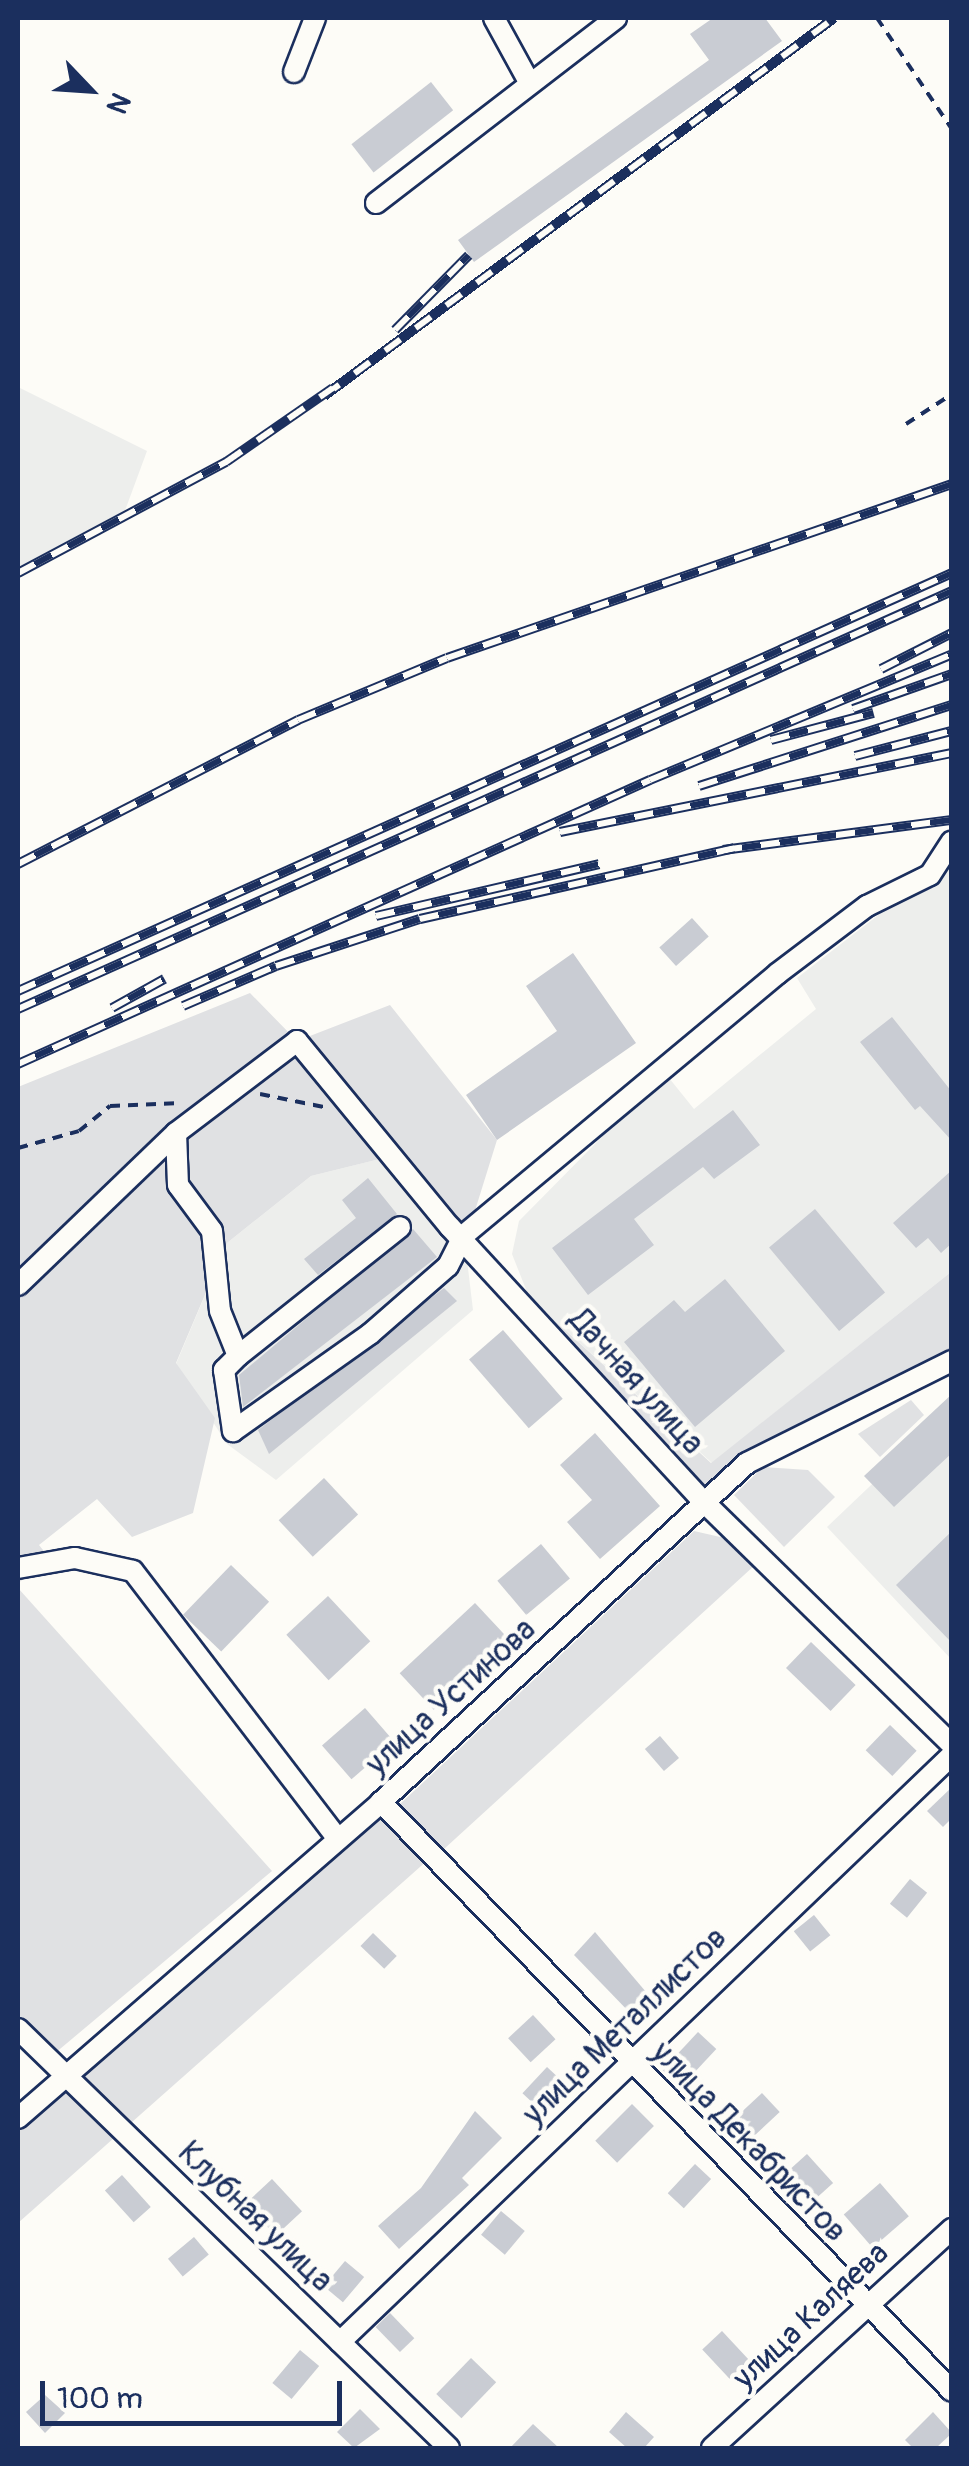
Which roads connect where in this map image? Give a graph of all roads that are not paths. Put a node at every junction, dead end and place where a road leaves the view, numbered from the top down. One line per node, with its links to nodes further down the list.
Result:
1 (314, 18): 4 (street)
2 (494, 18): 5 (street)
3 (616, 18): 5 (street)
4 (294, 72)
5 (530, 82): 6 (street)
6 (376, 203)
7 (952, 841): 10 (street)
8 (176, 1133): 10 (street, Дачная улица); 11 (street); 12 (street)
9 (400, 1228): 12 (street)
10 (464, 1235): 12 (street); 14 (street, Дачная улица)
11 (18, 1286)
12 (238, 1356)
13 (952, 1362): 14 (street, улица Устинова)
14 (706, 1504): 16 (street, Дачная улица); 18 (street, улица Устинова)
15 (18, 1568): 19 (street)
16 (952, 1745)
17 (952, 1755): 21 (street, улица Металлистов)
18 (381, 1802): 19 (street, улица Устинова); 21 (street, улица Декабристов)
19 (338, 1839): 22 (street, улица Устинова)
20 (18, 2029): 22 (street, Клубная улица)
21 (631, 2062): 25 (street, улица Декабристов); 26 (street, улица Металлистов)
22 (66, 2075): 23 (street, улица Устинова); 26 (street, Клубная улица)
23 (18, 2118)
24 (952, 2229): 25 (street, улица Каляева)
25 (864, 2306): 27 (street, улица Декабристов); 29 (street, улица Каляева)
26 (340, 2342): 28 (street, Клубная улица)
27 (952, 2391)
28 (449, 2448)
29 (712, 2448)

